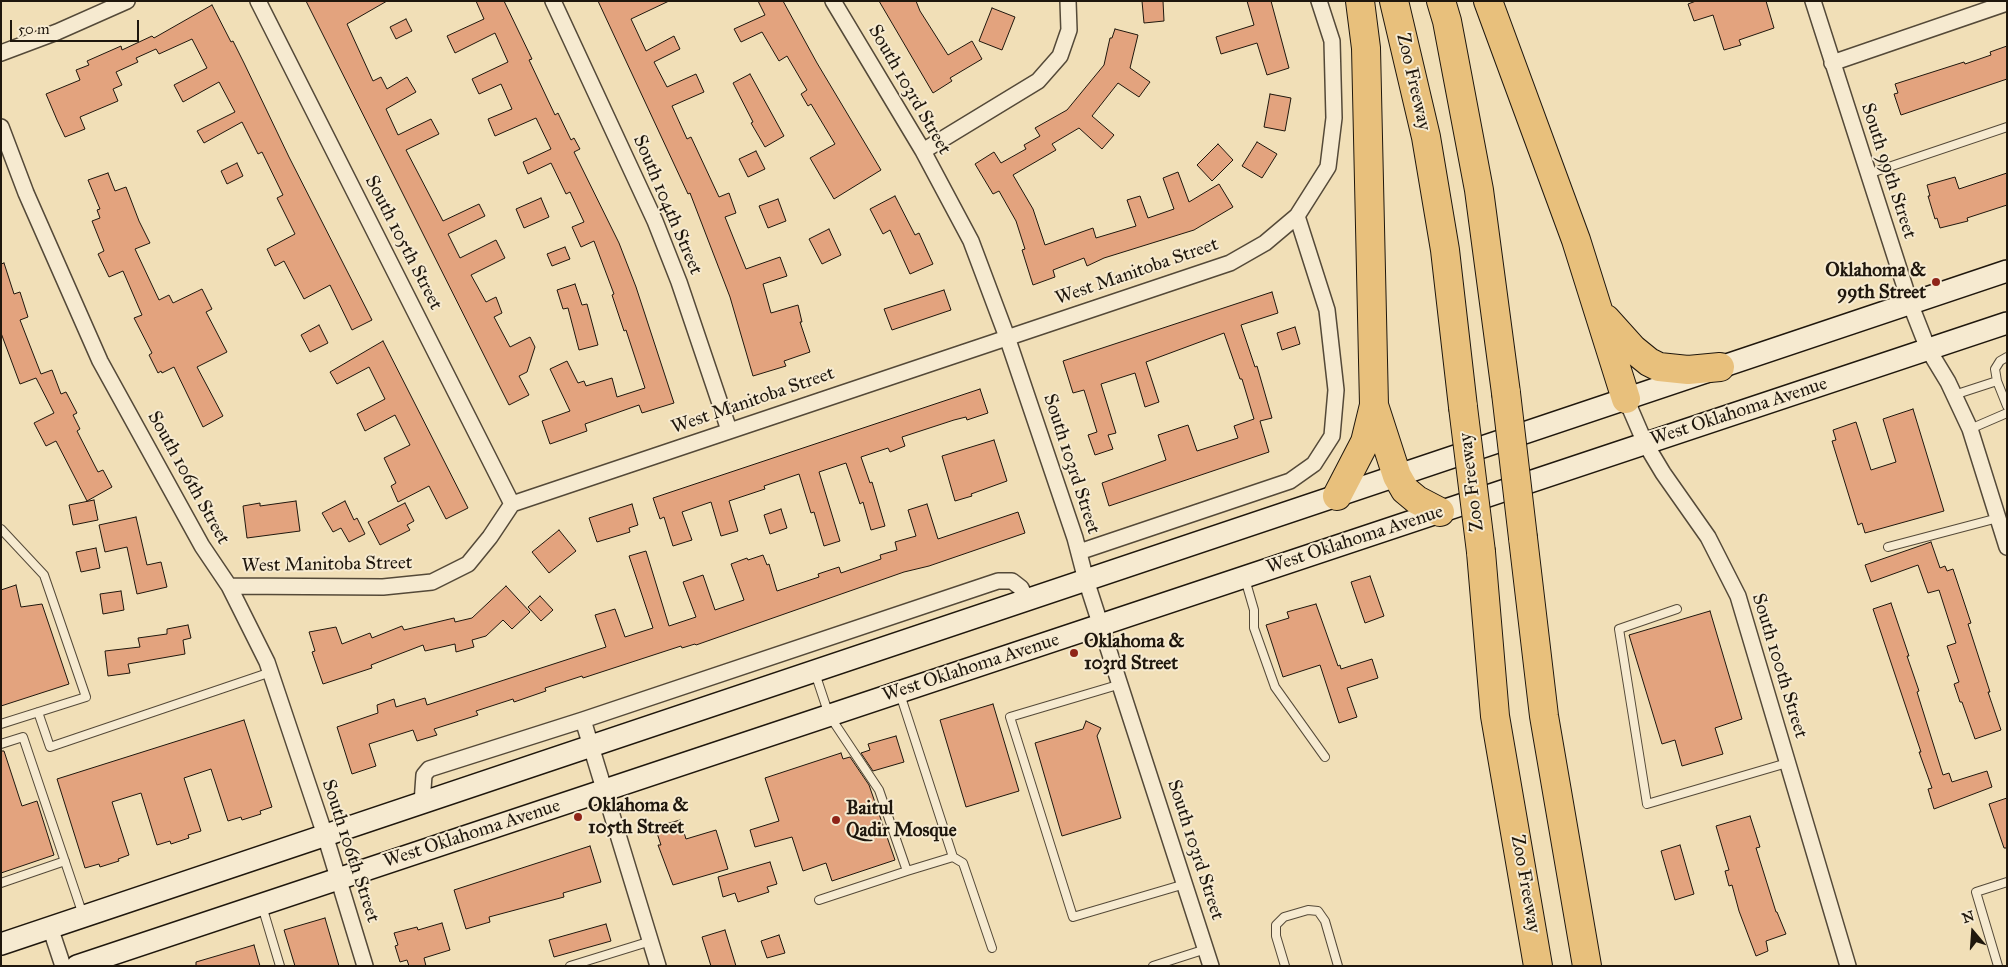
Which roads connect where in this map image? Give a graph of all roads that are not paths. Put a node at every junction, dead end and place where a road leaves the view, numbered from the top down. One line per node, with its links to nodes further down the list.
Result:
1 (127, 1): 13 (street)
2 (258, 1): 39 (street, South 105th Street)
3 (553, 1): 35 (street, South 104th Street)
4 (833, 1): 17 (street, South 103rd Street)
5 (1068, 1): 17 (street)
6 (1319, 1): 19 (street, West Manitoba Street)
7 (1360, 1): 31 (highway)
8 (1394, 1): 92 (highway, Zoo Freeway, bridge)
9 (1441, 1): 93 (highway, bridge)
10 (1488, 1): 22 (highway)
11 (1813, 1): 14 (street, South 99th Street)
12 (2007, 2): 14 (street)
13 (1, 53)
14 (1832, 63): 18 (street, South 99th Street)
15 (1, 127): 48 (street, South 106th Street)
16 (2007, 127): 18 (lane)
17 (923, 151): 24 (street, South 103rd Street)
18 (1868, 174): 21 (street, South 99th Street)
19 (1297, 216): 24 (street, West Manitoba Street); 45 (street)
20 (2007, 271): 21 (main road)
21 (1910, 303): 25 (street, South 99th Street); 27 (main road)
22 (1599, 309): 27 (highway); 30 (highway)
23 (2005, 326): 25 (main road, West Oklahoma Avenue)
24 (1007, 337): 35 (street, West Manitoba Street); 45 (street, South 103rd Street)
25 (1928, 349): 29 (street, South 99th Street); 36 (main road, West Oklahoma Avenue)
26 (2007, 356): 28 (lane)
27 (1720, 367): 30 (main road)
28 (1997, 380): 29 (lane); 32 (lane)
29 (1954, 395): 34 (street, South 99th Street)
30 (1626, 399): 36 (street, South 100th Street); 37 (main road)
31 (1374, 404): 37 (highway); 38 (highway)
32 (2007, 406)
33 (2007, 413): 34 (lane)
34 (1970, 429): 41 (street, South 99th Street)
35 (729, 430): 39 (street, West Manitoba Street)
36 (1645, 443): 40 (main road, West Oklahoma Avenue); 63 (street, South 100th Street)
37 (1397, 476): 38 (main road); 40 (highway)
38 (1336, 496): 47 (main road)
39 (512, 504): 48 (street, West Manitoba Street)
40 (1440, 512): 46 (main road, West Oklahoma Avenue)
41 (1998, 518): 43 (lane); 44 (street, South 99th Street)
42 (1, 529): 56 (lane)
43 (1888, 547)
44 (2007, 547)
45 (1079, 552): 47 (street, South 103rd Street)
46 (1244, 577): 51 (main road, West Oklahoma Avenue); 62 (lane)
47 (1086, 580): 49 (main road); 51 (street, South 103rd Street)
48 (229, 586): 53 (street, South 106th Street)
49 (1027, 600): 52 (main road); 58 (street)
50 (1677, 609): 63 (lane)
51 (1102, 624): 54 (street, South 103rd Street); 55 (main road, West Oklahoma Avenue)
52 (814, 671): 57 (lane); 61 (main road)
53 (271, 672): 56 (lane); 66 (street, South 106th Street)
54 (1121, 684): 73 (street, South 103rd Street); 73 (lane)
55 (899, 692): 57 (main road, West Oklahoma Avenue); 67 (lane)
56 (38, 712): 59 (lane)
57 (829, 715): 64 (main road, West Oklahoma Avenue); 69 (lane)
58 (583, 720): 61 (street); 65 (street)
59 (1, 724)
60 (1, 744): 68 (lane)
61 (590, 746): 64 (street); 65 (main road)
62 (1325, 757)
63 (1787, 763): 94 (street, South 100th Street)
64 (604, 790): 70 (main road, West Oklahoma Avenue); 78 (street)
65 (422, 803): 66 (main road)
66 (325, 835): 70 (street, South 106th Street); 76 (main road)
67 (953, 857): 69 (lane); 80 (lane)
68 (65, 862): 72 (lane); 76 (lane)
69 (907, 871): 74 (lane)
70 (338, 879): 75 (main road, West Oklahoma Avenue); 85 (street, South 106th Street)
71 (2007, 882): 95 (lane)
72 (1, 883)
73 (1185, 884): 81 (street, South 103rd Street)
74 (819, 900)
75 (262, 904): 83 (main road, West Oklahoma Avenue); 84 (lane)
76 (84, 916): 77 (main road)
77 (50, 927): 79 (main road); 82 (street)
78 (650, 941): 86 (lane); 87 (street)
79 (1, 944)
80 (992, 948)
81 (1206, 949): 88 (lane); 89 (street, South 103rd Street)
82 (62, 966)
83 (77, 966)
84 (280, 966)
85 (365, 966)
86 (570, 966)
87 (658, 966)
88 (1153, 966)
89 (1211, 966)
90 (1285, 966): 91 (lane)
91 (1338, 966)
92 (1538, 966)
93 (1587, 966)
94 (1848, 966)
95 (1998, 966)

